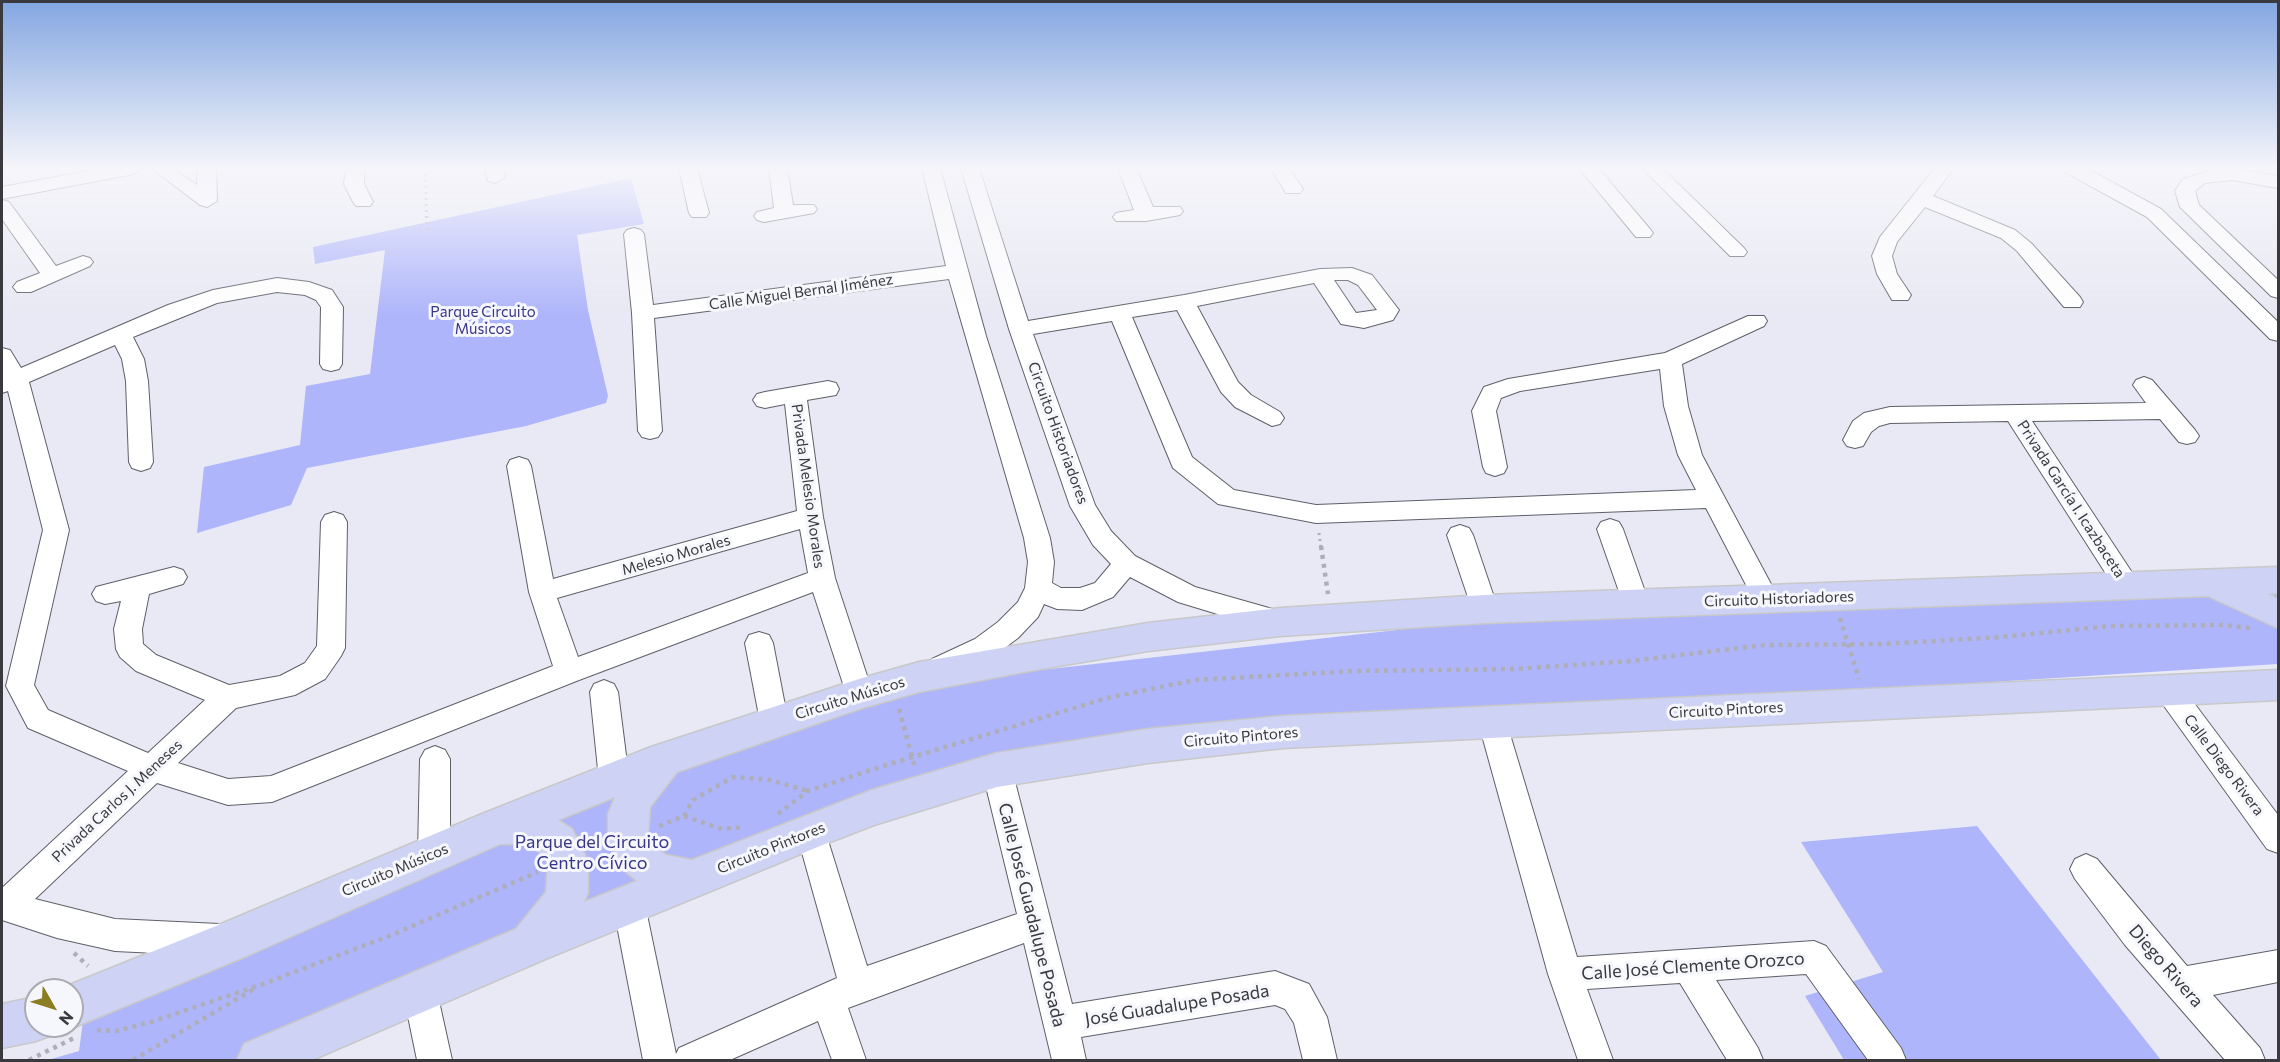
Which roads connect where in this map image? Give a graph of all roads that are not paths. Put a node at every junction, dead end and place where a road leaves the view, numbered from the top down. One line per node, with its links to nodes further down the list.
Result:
1 (10, 218): 15 (street)
2 (944, 218): 14 (street, Circuito Músicos)
3 (985, 218): 25 (street, Circuito Historiadores)
4 (1630, 218): 10 (street)
5 (1702, 218): 12 (street)
6 (1906, 218): 19 (street)
7 (1968, 218): 21 (street)
8 (2159, 218): 26 (street)
9 (2202, 218): 17 (street)
10 (1643, 233)
11 (634, 234): 23 (street)
12 (1737, 252)
13 (83, 262): 15 (street)
14 (958, 272): 23 (street, Calle Miguel Bernal Jiménez); 57 (street, Circuito Músicos)
15 (52, 275): 18 (street)
16 (1320, 275): 20 (street)
17 (2274, 282)
18 (24, 287)
19 (1900, 295)
20 (1184, 302): 22 (street); 38 (street)
21 (2072, 302)
22 (1119, 312): 25 (street); 45 (street)
23 (643, 313): 39 (street)
24 (1756, 321): 29 (street)
25 (1020, 329): 50 (street, Circuito Historiadores)
26 (2278, 334)
27 (121, 335): 30 (street); 31 (street); 42 (street)
28 (2, 355): 31 (street)
29 (1670, 360): 44 (street); 45 (street)
30 (331, 364)
31 (9, 382): 76 (street)
32 (2144, 385): 36 (street)
33 (828, 390): 34 (street, Privada Melesio Morales)
34 (795, 395): 35 (street, Privada Melesio Morales); 46 (street, Privada Melesio Morales)
35 (765, 400)
36 (2165, 411): 37 (street, Privada García I. Icazbaceta); 40 (street)
37 (2015, 413): 41 (street, Privada García I. Icazbaceta); 55 (street, Privada García I. Icazbaceta)
38 (1272, 418)
39 (650, 430)
40 (2187, 436)
41 (1855, 440)
42 (141, 462)
43 (519, 466): 58 (street)
44 (1495, 467)
45 (1713, 499): 60 (street)
46 (810, 517): 52 (street, Privada Melesio Morales); 58 (street, Melesio Morales)
47 (334, 522): 71 (street)
48 (1610, 530): 61 (street)
49 (1460, 535): 62 (street)
50 (1126, 563): 57 (street); 64 (street, Circuito Historiadores)
51 (174, 577): 56 (street)
52 (822, 578): 66 (street); 67 (street, Privada Melesio Morales)
53 (2278, 580): 54 (main road, Circuito Historiadores)
54 (2210, 583): 55 (main road, Circuito Historiadores); 63 (main road)
55 (2126, 584): 60 (main road, Circuito Historiadores)
56 (137, 587): 59 (street); 71 (street)
57 (1038, 588): 67 (street, Circuito Músicos)
58 (542, 592): 66 (street)
59 (105, 594)
60 (1766, 599): 61 (main road, Circuito Historiadores)
61 (1636, 603): 62 (main road, Circuito Historiadores)
62 (1485, 609): 64 (main road, Circuito Historiadores)
63 (2268, 621)
64 (1280, 622): 67 (main road, Circuito Historiadores)
65 (759, 643): 72 (street)
66 (568, 672): 76 (street)
67 (890, 685): 72 (main road, Circuito Músicos)
68 (2278, 685): 70 (main road, Circuito Pintores)
69 (604, 692): 78 (street)
70 (2169, 692): 73 (main road, Circuito Pintores); 81 (street, Calle Diego Rivera)
71 (228, 697): 76 (street, Privada Carlos J. Meneses)
72 (774, 721): 75 (main road, Circuito Músicos)
73 (1492, 721): 77 (main road, Circuito Pintores); 92 (street, Calle José Clemente Orozco)
74 (435, 759): 82 (street)
75 (664, 759): 78 (main road, Circuito Músicos); 84 (main road)
76 (152, 768): 85 (street, Privada Carlos J. Meneses)
77 (997, 770): 80 (main road, Circuito Pintores); 87 (street, Calle José Guadalupe Posada)
78 (614, 779): 79 (main road, Circuito Músicos)
79 (496, 827): 82 (main road, Circuito Músicos); 89 (main road)
80 (811, 831): 84 (main road, Circuito Pintores); 95 (street)
81 (2278, 839)
82 (434, 853): 88 (main road, Circuito Músicos)
83 (2086, 869): 93 (street, Diego Rivera)
84 (694, 879): 86 (main road, Circuito Pintores)
85 (3, 905): 88 (street, Circuito Músicos)
86 (629, 905): 89 (main road, Circuito Pintores); 102 (street)
87 (1034, 924): 95 (street); 98 (street, Calle José Guadalupe Posada)
88 (234, 940): 96 (main road, Circuito Músicos)
89 (528, 945): 94 (main road, Circuito Pintores)
90 (2278, 966): 93 (street)
91 (1690, 968): 92 (street, Calle José Clemente Orozco); 108 (street); 109 (street, Calle José Clemente Orozco)
92 (1565, 974): 107 (street)
93 (2182, 984): 110 (street, Diego Rivera)
94 (420, 992): 100 (main road, Circuito Pintores); 101 (street)
95 (842, 993): 103 (street); 104 (street)
96 (86, 1011)
97 (24, 1021): 99 (main road)
98 (1058, 1024): 105 (street, Calle José Guadalupe Posada); 106 (street, José Guadalupe Posada)
99 (2, 1026)
100 (272, 1058)
101 (435, 1060)
102 (660, 1060)
103 (691, 1060)
104 (849, 1060)
105 (1069, 1060)
106 (1320, 1060)
107 (1595, 1060)
108 (1746, 1060)
109 (1889, 1060)
110 (2248, 1060)

